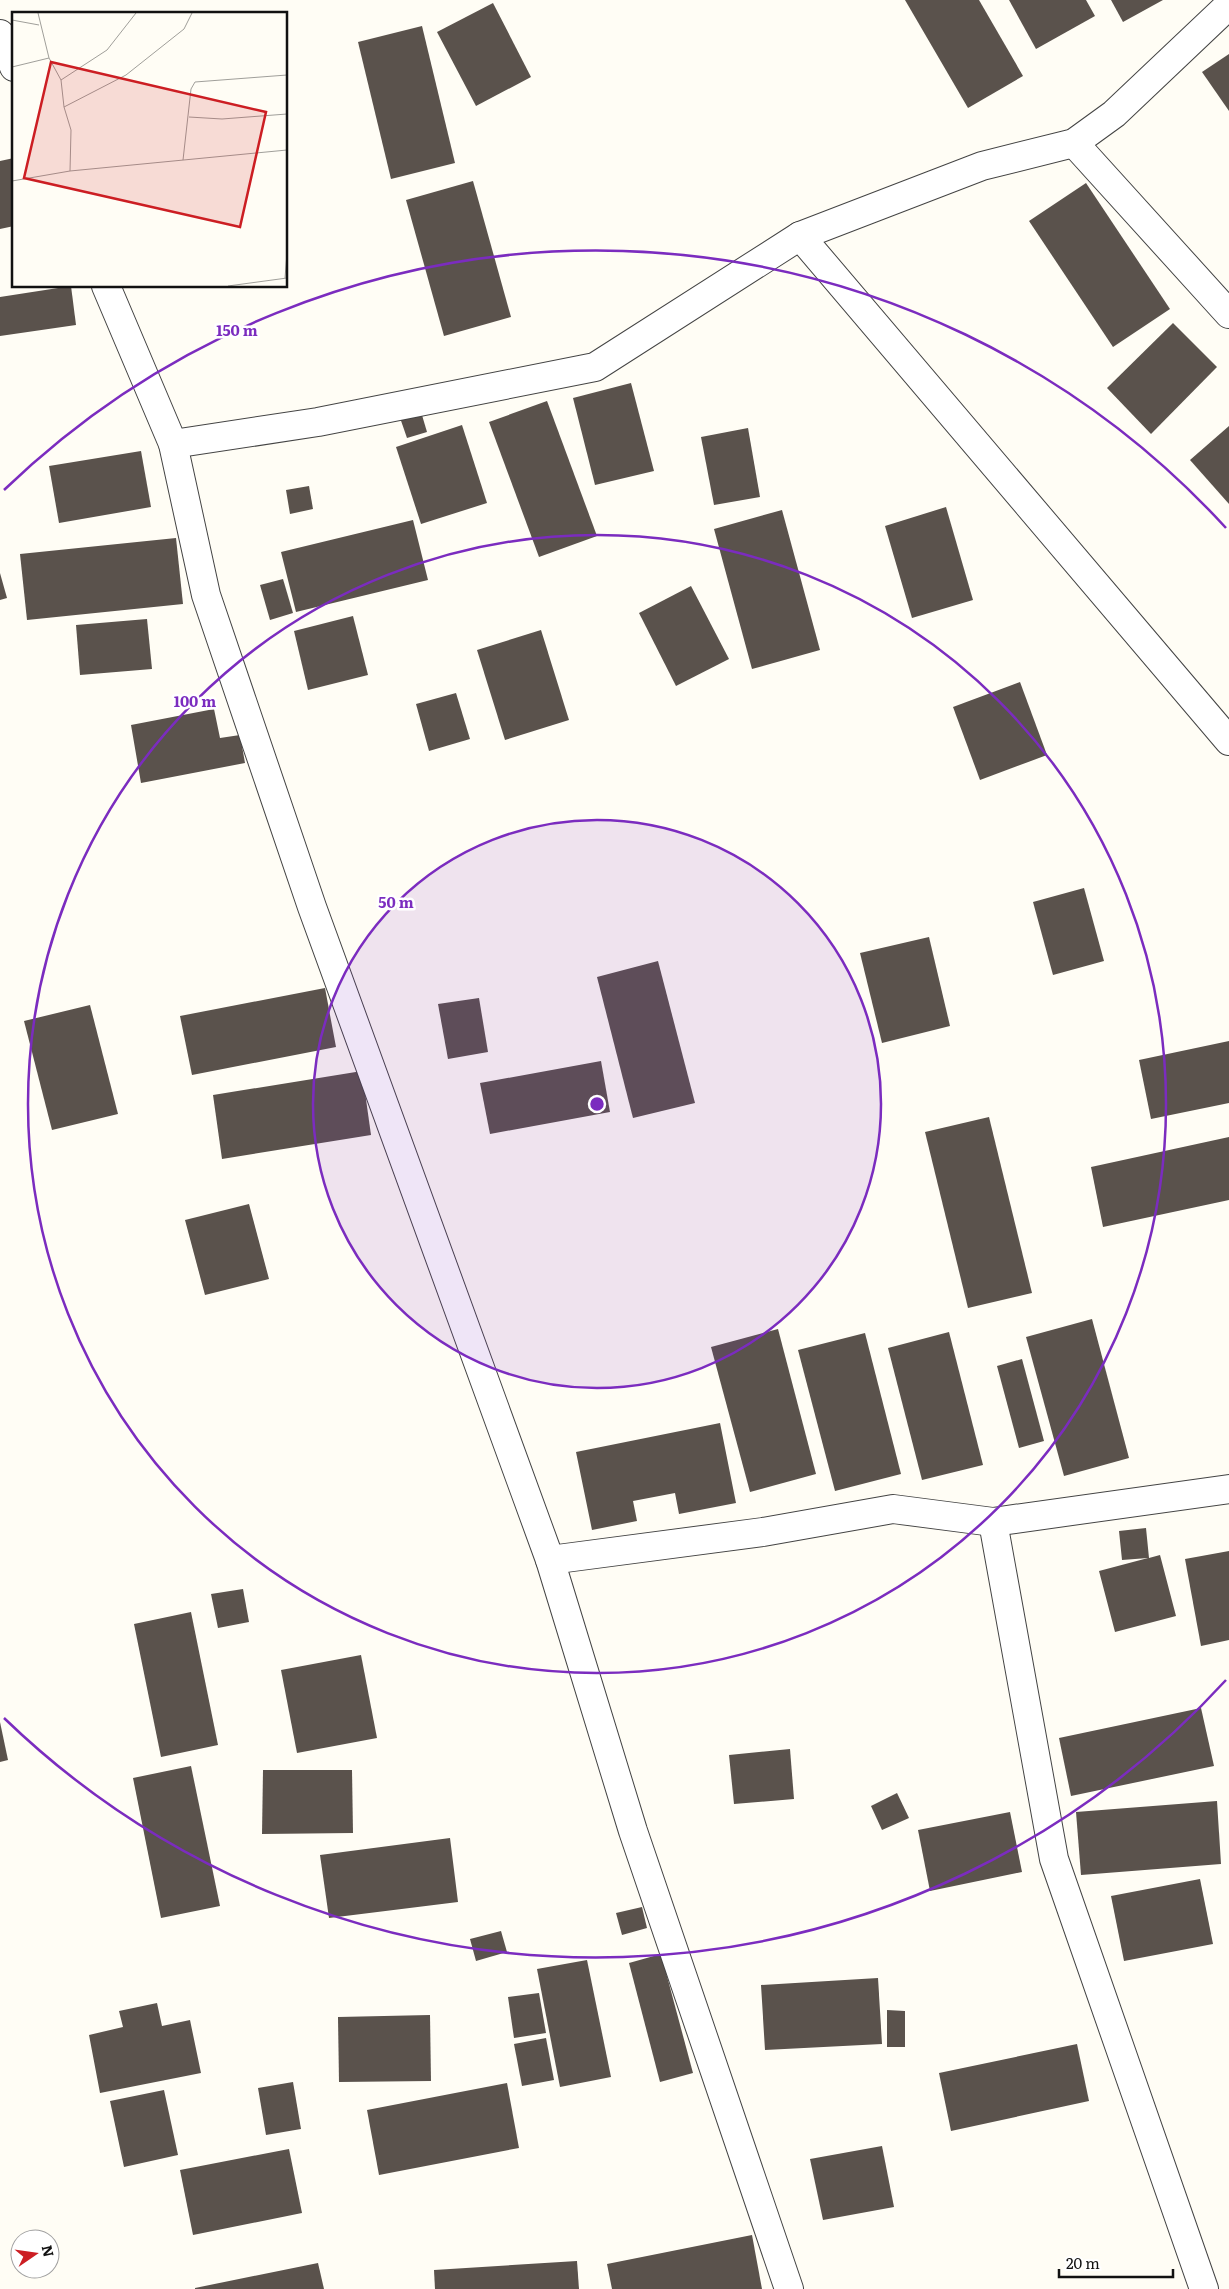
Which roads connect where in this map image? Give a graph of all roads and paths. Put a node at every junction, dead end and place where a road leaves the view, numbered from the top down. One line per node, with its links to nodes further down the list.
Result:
1 (1229, 5): 4 (street)
2 (0, 34): 3 (street)
3 (12, 62)
4 (1074, 142): 5 (street); 7 (street)
5 (800, 236): 8 (street); 9 (street)
6 (107, 288): 8 (street)
7 (1229, 314)
8 (173, 444): 12 (street)
9 (1229, 741)
10 (1229, 1488): 11 (street)
11 (993, 1522): 12 (street); 14 (street)
12 (550, 1560): 13 (street)
13 (789, 2289)
14 (1204, 2289)

